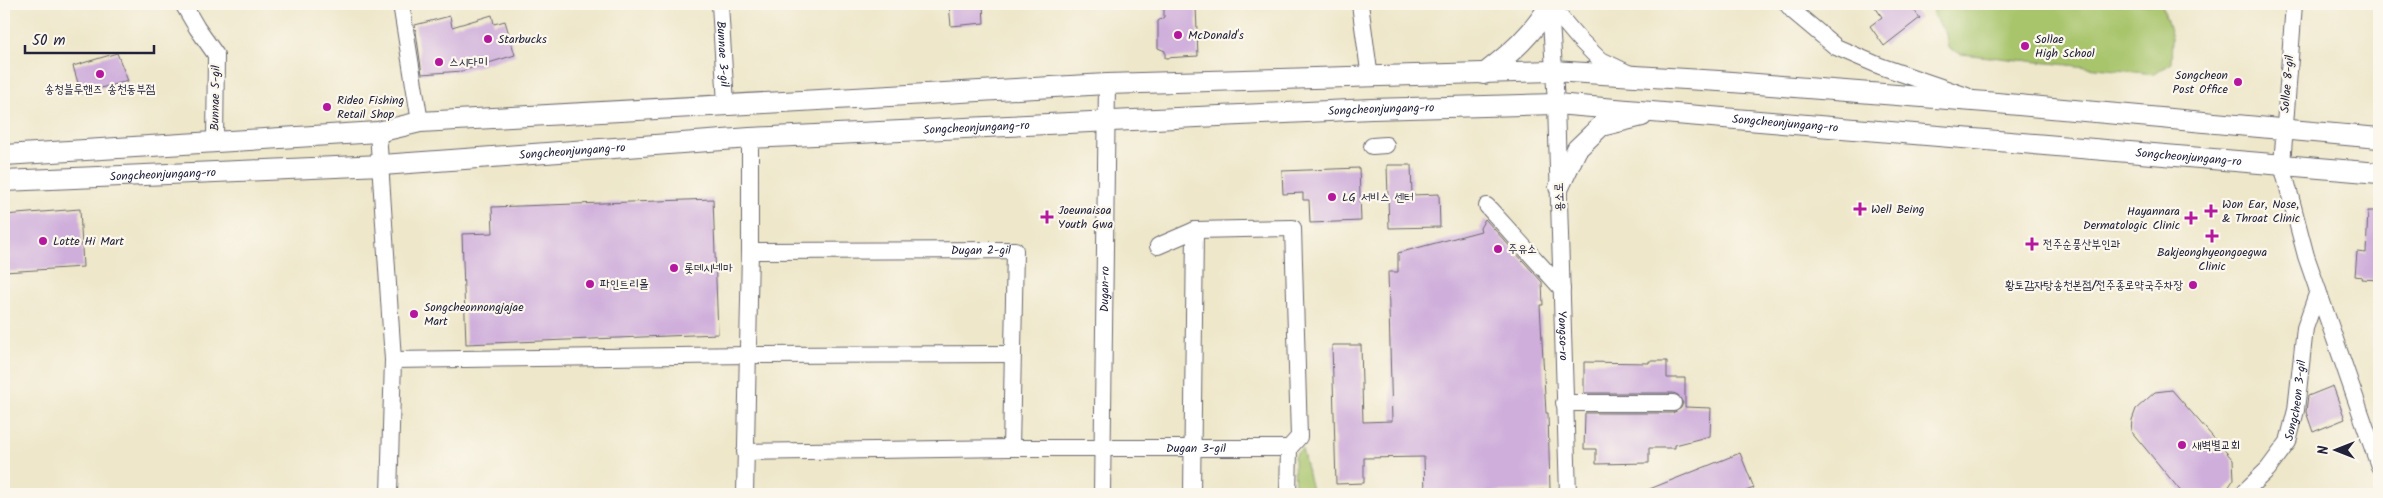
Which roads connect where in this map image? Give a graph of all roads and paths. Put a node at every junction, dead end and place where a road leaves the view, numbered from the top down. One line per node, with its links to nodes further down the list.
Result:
1 (183, 4): 23 (street, Bunnae 5-gil)
2 (401, 4): 18 (street)
3 (720, 4): 14 (street, Bunnae 3-gil)
4 (1360, 4): 11 (street)
5 (1550, 4): 8 (street, 용소로); 9 (street); 10 (street)
6 (1787, 4): 13 (street)
7 (2294, 4): 19 (street, Sollae 8-gil)
8 (1552, 71): 9 (street); 10 (street); 15 (street, 용소로)
9 (1484, 74): 11 (street)
10 (1634, 76): 13 (street)
11 (1370, 78): 12 (street)
12 (1107, 84): 14 (street); 17 (street, Dugan-ro)
13 (1986, 102): 19 (street)
14 (726, 104): 18 (street)
15 (1556, 104): 16 (street, Songcheonjungang-ro); 17 (street, Songcheonjungang-ro); 29 (street, 용소로)
16 (1658, 112): 26 (street, Songcheonjungang-ro); 29 (street)
17 (1108, 121): 21 (street, Songcheonjungang-ro); 43 (street, Dugan-ro)
18 (420, 122): 20 (street)
19 (2283, 129): 22 (street); 26 (street, Sollae 8-gil)
20 (378, 132): 23 (street); 25 (street)
21 (750, 138): 25 (street, Songcheonjungang-ro); 33 (street)
22 (2379, 138)
23 (214, 142): 24 (street)
24 (4, 155)
25 (382, 165): 28 (street, Songcheonjungang-ro); 38 (street)
26 (2282, 165): 27 (street, Songcheonjungang-ro); 35 (street)
27 (2379, 172)
28 (4, 181)
29 (1559, 188): 34 (street, 용소로)
30 (1487, 206): 34 (street)
31 (1195, 230): 32 (street); 41 (street); 44 (street)
32 (1158, 246)
33 (750, 250): 36 (street, Dugan 2-gil); 37 (street)
34 (1562, 289): 39 (street, Yongso-ro)
35 (2318, 291): 46 (street); 53 (street, Songcheon 3-gil)
36 (1013, 354): 37 (street); 42 (street, Dugan 2-gil)
37 (749, 355): 38 (street); 45 (street)
38 (393, 360): 47 (street)
39 (1564, 402): 40 (street); 52 (street, Yongso-ro)
40 (1673, 403)
41 (1193, 447): 43 (street, Dugan 3-gil); 44 (street, Dugan 3-gil); 50 (street)
42 (1011, 448): 43 (street, Dugan 3-gil); 45 (street, Dugan 3-gil)
43 (1103, 448): 49 (street, Dugan-ro)
44 (1289, 448): 51 (street)
45 (745, 452): 48 (street)
46 (2379, 466)
47 (389, 494)
48 (745, 494)
49 (1102, 494)
50 (1192, 494)
51 (1288, 494)
52 (1568, 494)
53 (2242, 494)

